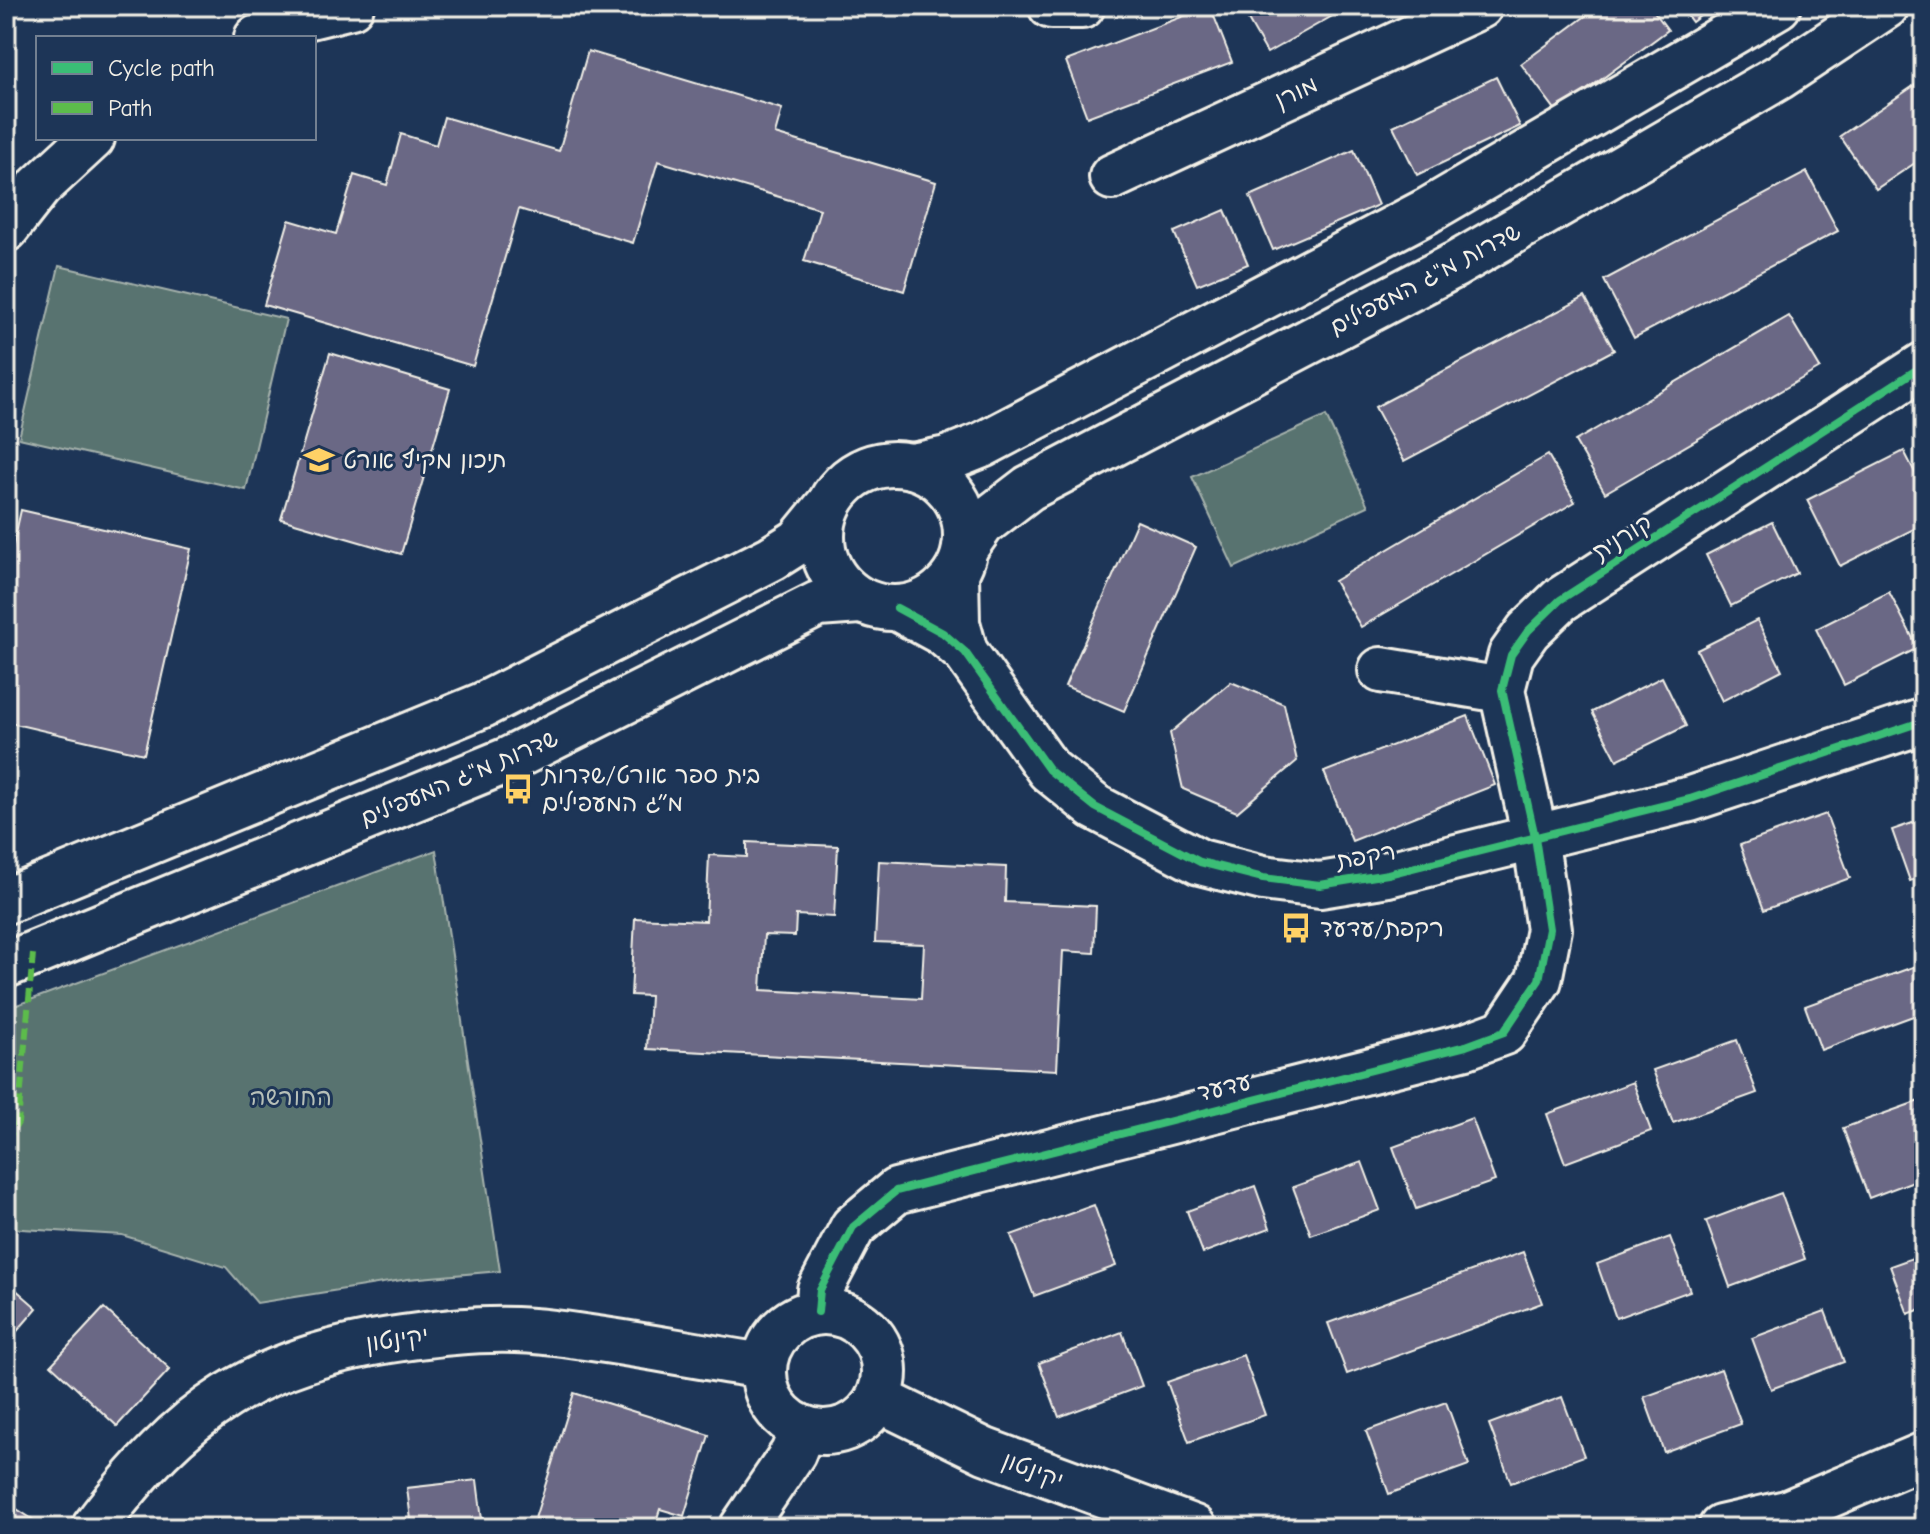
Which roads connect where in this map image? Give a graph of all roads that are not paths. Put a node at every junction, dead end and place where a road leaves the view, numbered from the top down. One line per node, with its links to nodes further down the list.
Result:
1 (351, 6): 7 (street)
2 (1051, 6): 3 (street)
3 (1082, 6)
4 (1480, 6): 9 (street, מורן)
5 (1778, 6): 12 (street)
6 (1886, 6): 14 (street, שדרות מ"ג המעפילים)
7 (261, 36)
8 (90, 140): 10 (street)
9 (1112, 177)
10 (6, 229)
11 (1924, 365): 18 (street, קורנית)
12 (912, 466): 13 (street); 14 (street)
13 (826, 508): 15 (street); 21 (street)
14 (961, 561): 15 (street); 16 (street, רקפת)
15 (879, 604): 16 (street, רקפת); 22 (street, שדרות מ"ג המעפילים)
16 (965, 652): 20 (street, רקפת)
17 (1381, 670): 18 (street)
18 (1502, 690): 20 (street, קורנית)
19 (1924, 721): 20 (street, רקפת)
20 (1535, 837): 23 (street, עדעד)
21 (6, 901)
22 (6, 965)
23 (818, 1312): 24 (street); 25 (street)
24 (764, 1366): 26 (street); 28 (street, יקינטון)
25 (878, 1399): 26 (street); 30 (street, יקינטון)
26 (803, 1428): 29 (street)
27 (1924, 1455): 31 (street)
28 (94, 1528)
29 (742, 1528)
30 (1194, 1528)
31 (1721, 1528)

